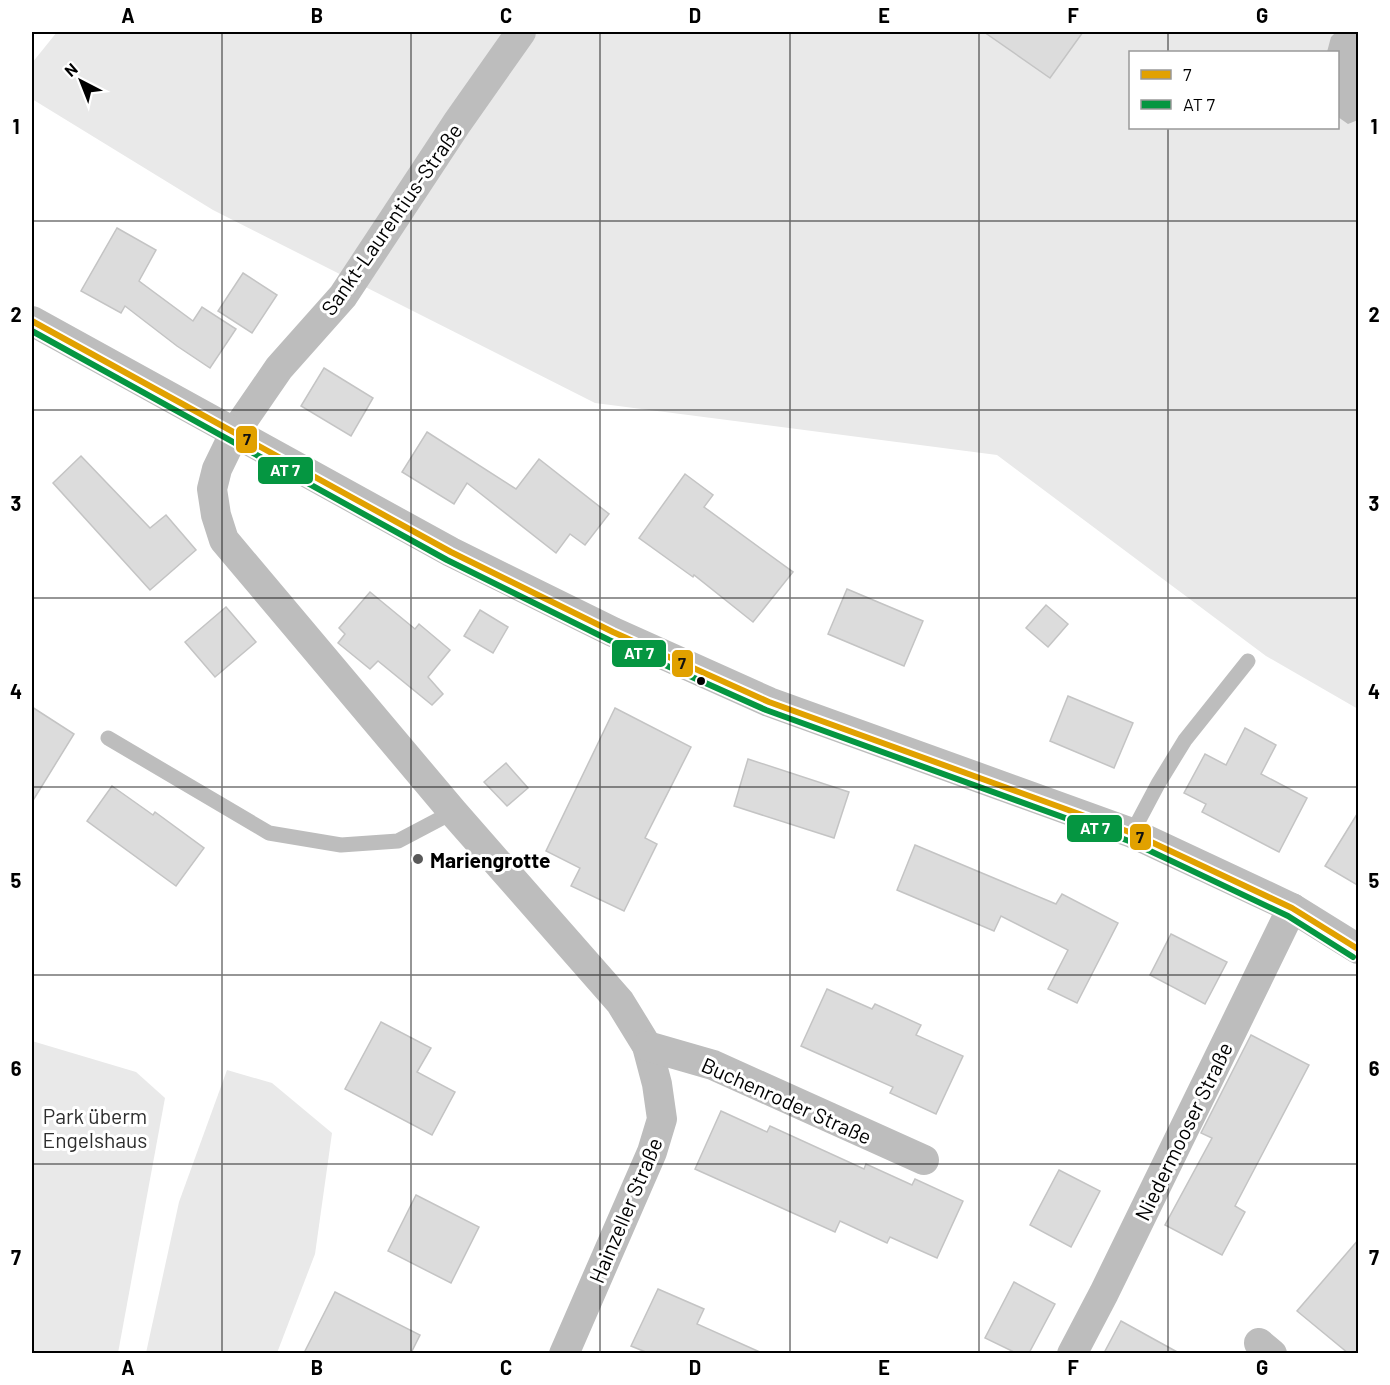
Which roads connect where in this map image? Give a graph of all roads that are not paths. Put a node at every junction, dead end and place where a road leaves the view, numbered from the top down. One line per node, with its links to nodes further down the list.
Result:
1 (521, 32): 3 (street, Sankt-Laurentius-Straße)
2 (32, 321): 3 (street)
3 (235, 432): 6 (street, Hainzeller Straße); 7 (street)
4 (1248, 661): 7 (lane)
5 (108, 738): 6 (lane)
6 (453, 812): 10 (street, Hainzeller Straße)
7 (1132, 833): 8 (street)
8 (1292, 908): 9 (street); 13 (street, Niedermooser Straße)
9 (1359, 949)
10 (647, 1046): 11 (street, Buchenroder Straße); 12 (street, Hainzeller Straße)
11 (924, 1160)
12 (564, 1353)
13 (1072, 1353)

